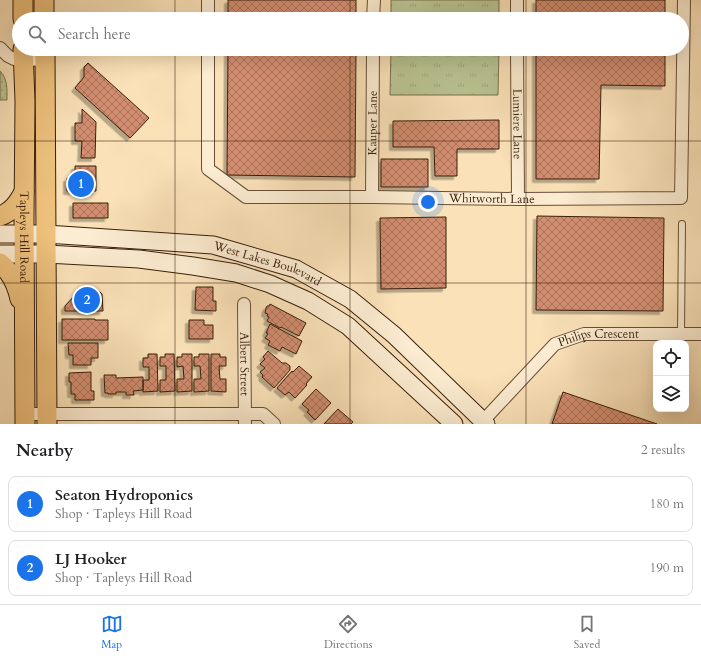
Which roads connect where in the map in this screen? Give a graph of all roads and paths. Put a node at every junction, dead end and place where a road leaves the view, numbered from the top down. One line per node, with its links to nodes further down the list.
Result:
1 (23, 0): 7 (main road)
2 (44, 0): 8 (main road)
3 (208, 0): 9 (street)
4 (374, 0): 10 (street)
5 (517, 0): 11 (street)
6 (684, 0): 12 (street, Whitworth Lane)
7 (23, 12)
8 (44, 12)
9 (208, 12)
10 (374, 12)
11 (517, 12)
12 (684, 12)
13 (0, 48): 14 (street)
14 (18, 56)
15 (23, 56): 21 (main road, Tapleys Hill Road)
16 (45, 56): 28 (main road, Tapleys Hill Road)
17 (208, 56): 22 (street, Whitworth Lane)
18 (373, 56): 22 (street, Kauper Lane)
19 (517, 56): 23 (street, Lumiere Lane)
20 (683, 56): 23 (street, Whitworth Lane)
21 (24, 192): 24 (main road); 27 (main road, Tapleys Hill Road)
22 (372, 197): 23 (street, Whitworth Lane)
23 (518, 199)
24 (0, 216)
25 (682, 224): 35 (lane)
26 (0, 234): 27 (main road, West Lakes Boulevard)
27 (24, 234): 28 (main road, West Lakes Boulevard); 30 (main road, Tapleys Hill Road)
28 (46, 234): 31 (main road, Tapleys Hill Road); 40 (main road, West Lakes Boulevard)
29 (0, 254): 30 (main road, West Lakes Boulevard)
30 (24, 254): 31 (main road, West Lakes Boulevard); 34 (main road, Tapleys Hill Road)
31 (46, 254): 38 (main road, Tapleys Hill Road); 42 (main road, West Lakes Boulevard)
32 (0, 263): 34 (main road)
33 (244, 304): 39 (street, Albert Street)
34 (24, 314): 37 (main road, Tapleys Hill Road)
35 (681, 334): 36 (street, Philips Crescent); 40 (street, Philips Crescent)
36 (701, 334)
37 (25, 419): 38 (street)
38 (47, 419): 39 (street)
39 (246, 419): 41 (street)
40 (483, 423)
41 (274, 424)
42 (454, 424)

